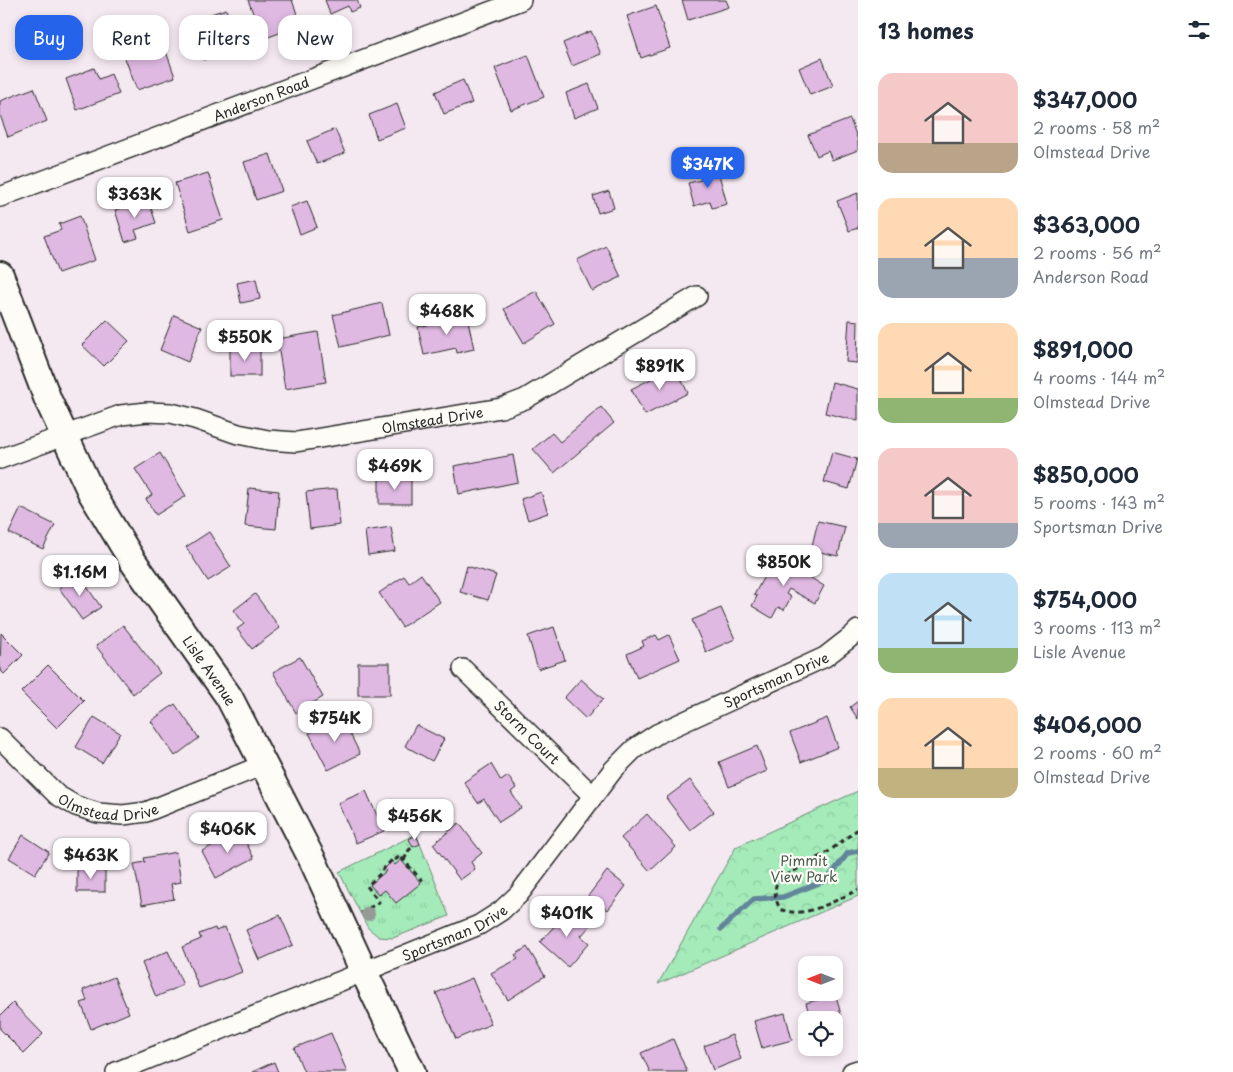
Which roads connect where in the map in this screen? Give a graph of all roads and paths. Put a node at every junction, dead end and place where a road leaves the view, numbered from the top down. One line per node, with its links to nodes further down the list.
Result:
1 (522, 0): 2 (street, Anderson Road)
2 (0, 197)
3 (0, 276): 5 (street, Lisle Avenue)
4 (697, 296): 5 (street, Olmstead Drive)
5 (64, 435): 6 (street, Olmstead Drive); 10 (street, Lisle Avenue)
6 (0, 459)
7 (858, 630): 11 (street, Sportsman Drive)
8 (462, 669): 11 (street, Storm Court)
9 (0, 738): 10 (street, Olmstead Drive)
10 (263, 764): 18 (street, Lisle Avenue)
11 (593, 796): 18 (street, Sportsman Drive)
12 (858, 829): 16 (path)
13 (414, 846): 14 (path)
14 (404, 860): 15 (path); 17 (path)
15 (422, 881)
16 (858, 890)
17 (360, 913)
18 (364, 972): 20 (street, Sportsman Drive); 21 (street, Lisle Avenue)
19 (858, 1070): 22 (street)
20 (116, 1072)
21 (412, 1072)
22 (852, 1072)

